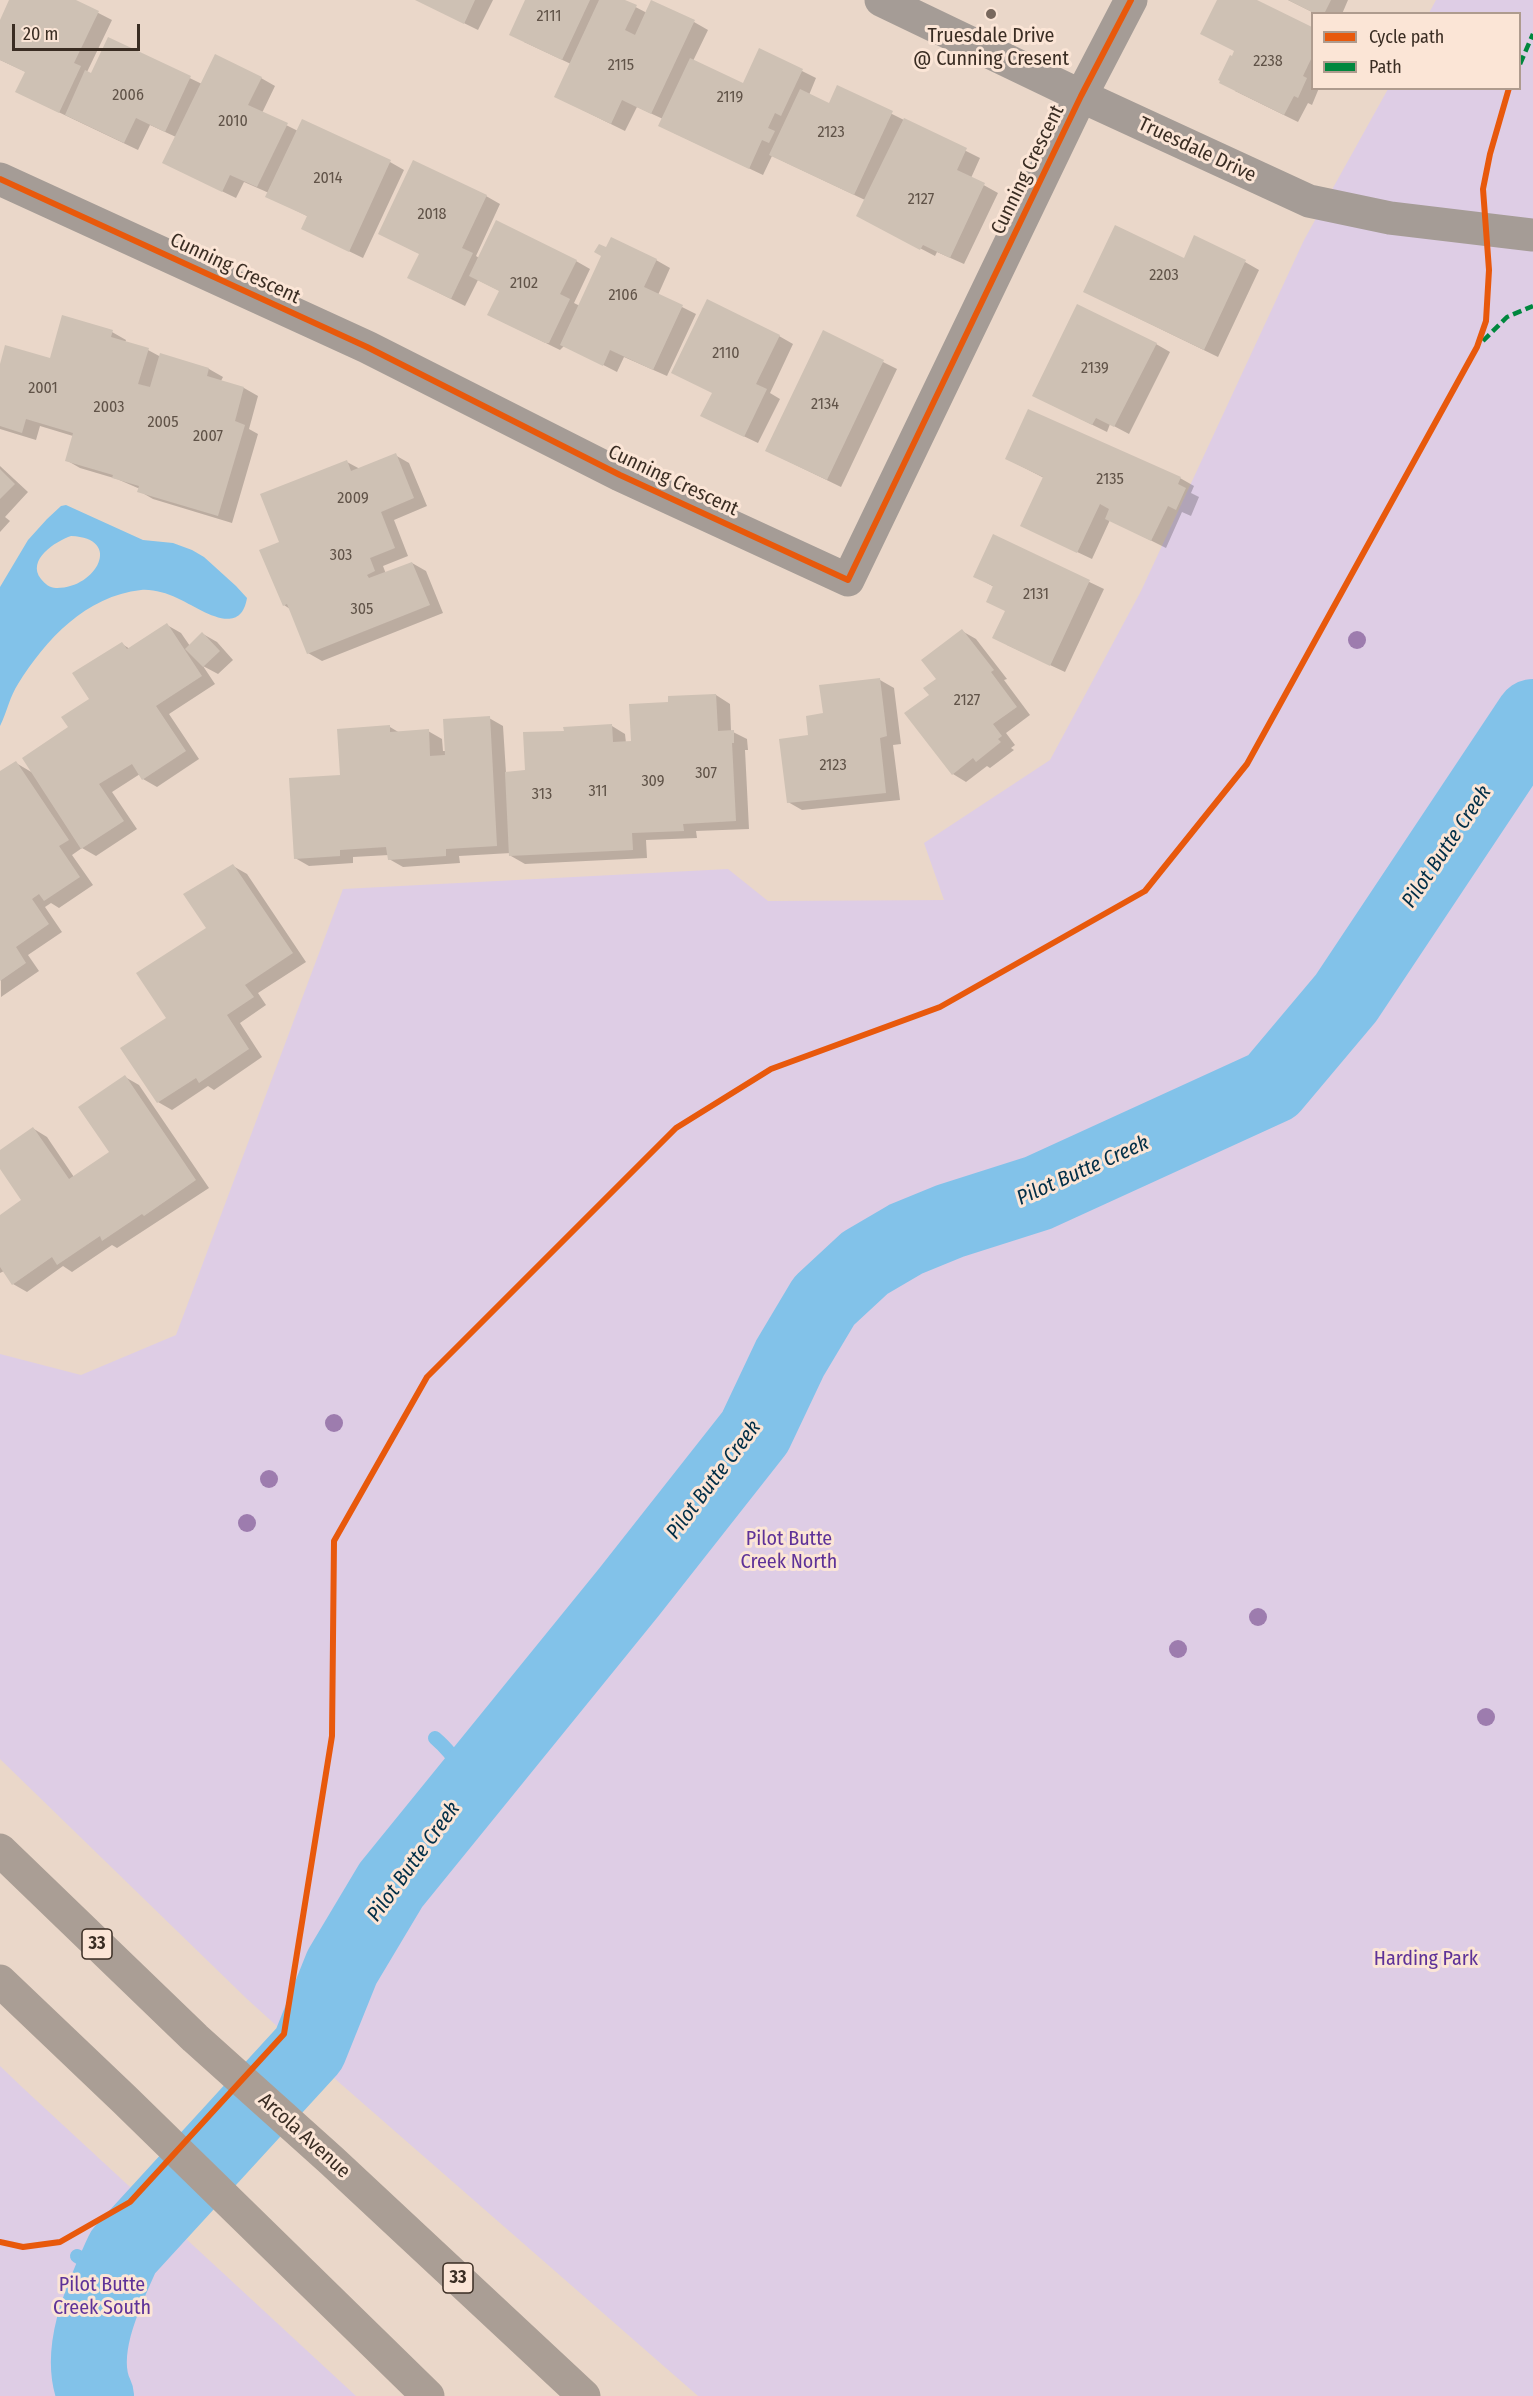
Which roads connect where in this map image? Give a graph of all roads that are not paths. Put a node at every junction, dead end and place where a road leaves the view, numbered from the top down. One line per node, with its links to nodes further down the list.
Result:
1 (881, 0): 3 (street, Truesdale Drive)
2 (1131, 0): 3 (street)
3 (1081, 96): 4 (street, Cunning Crescent); 5 (street, Truesdale Drive)
4 (0, 179)
5 (1533, 235)
6 (0, 1850): 9 (main road, Arcola Avenue / 33)
7 (0, 1981): 8 (main road)
8 (428, 2396)
9 (584, 2396)

